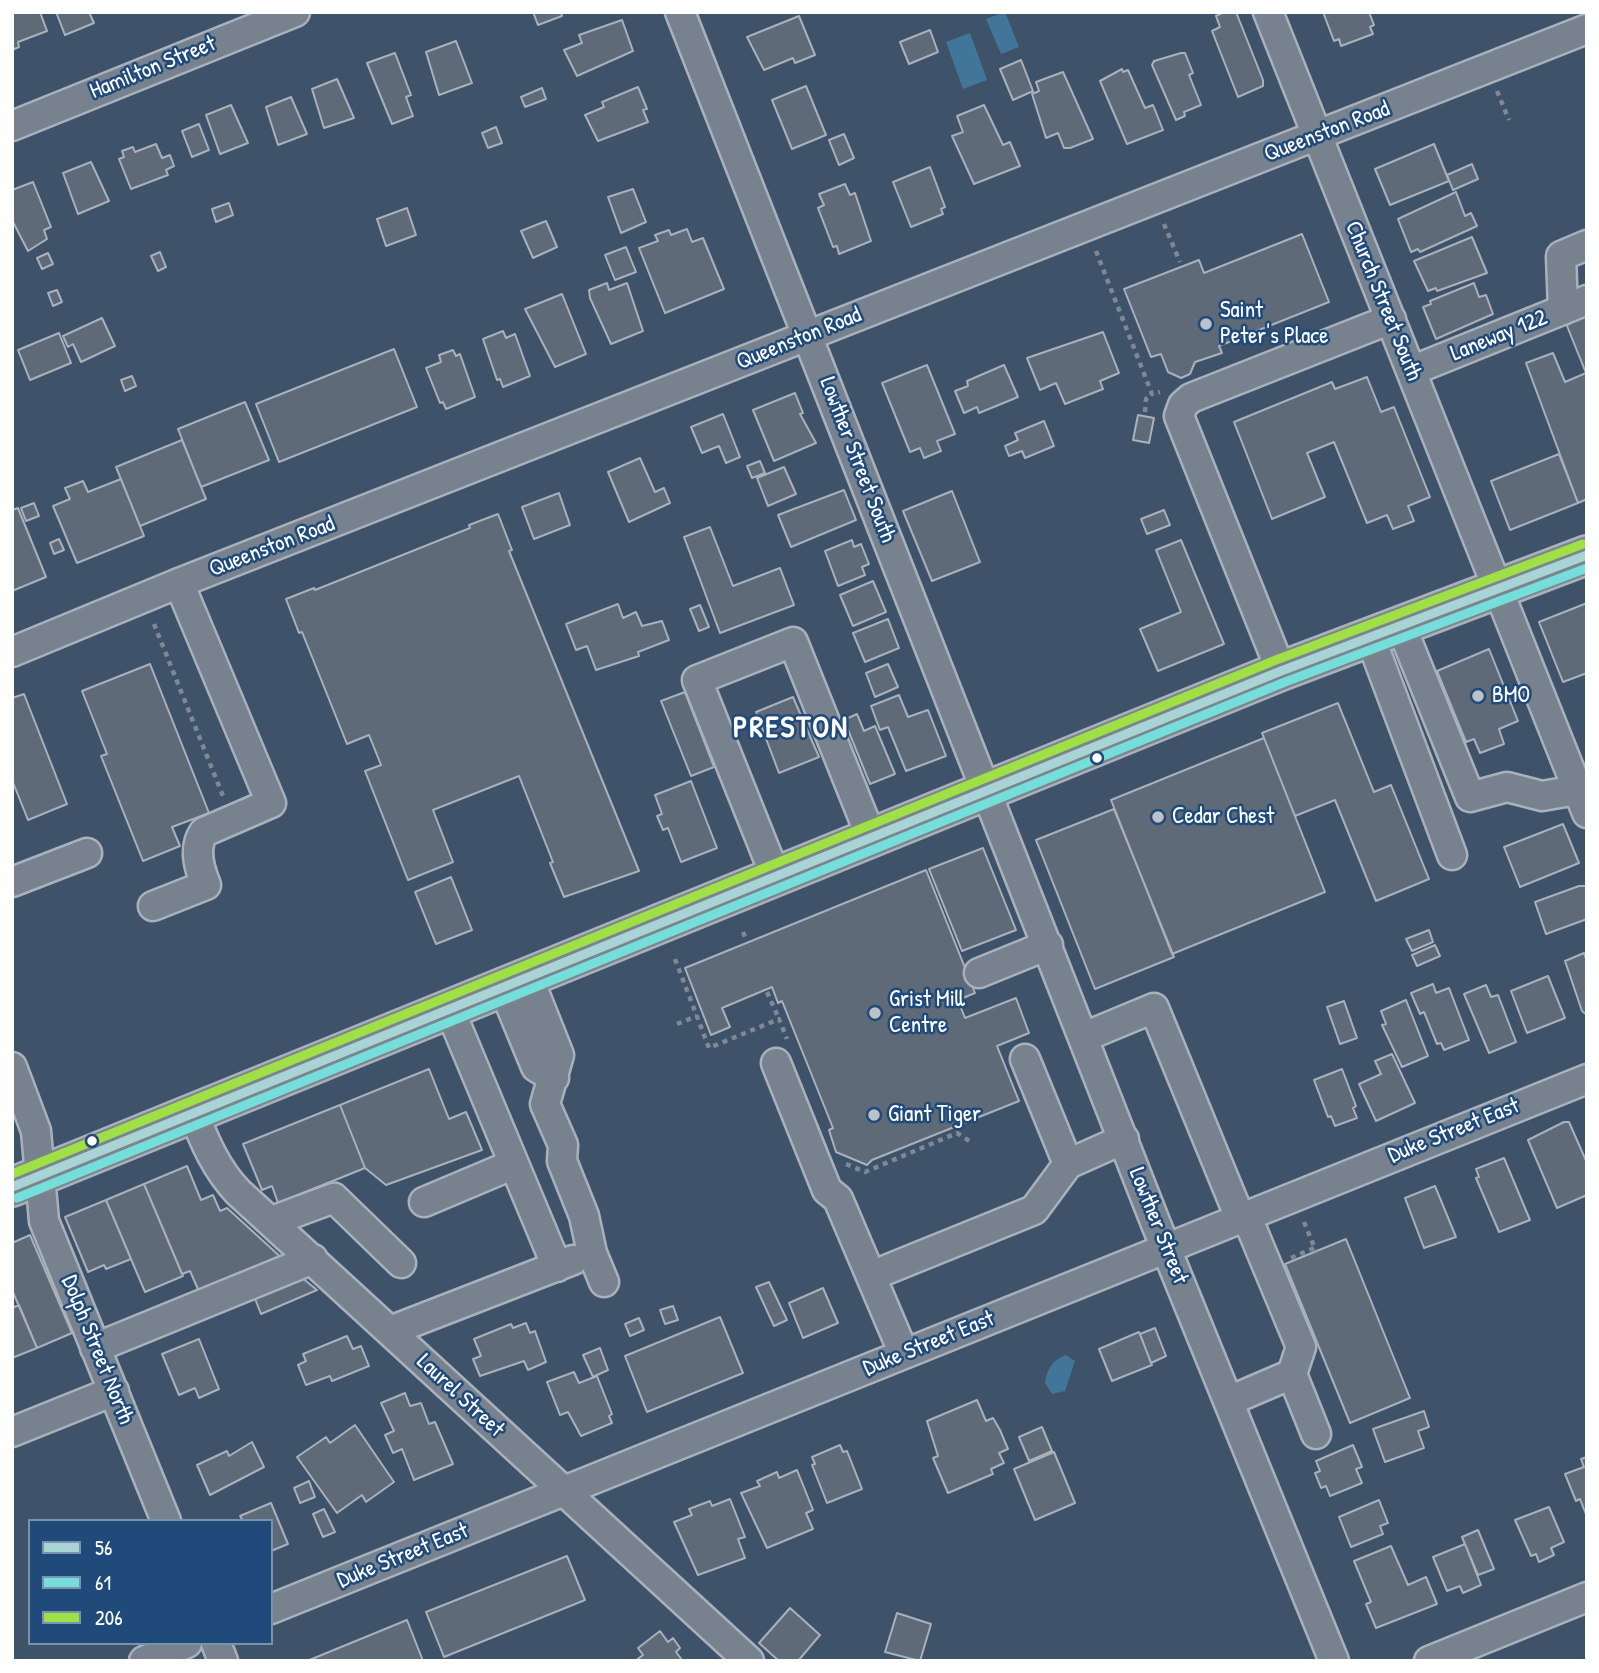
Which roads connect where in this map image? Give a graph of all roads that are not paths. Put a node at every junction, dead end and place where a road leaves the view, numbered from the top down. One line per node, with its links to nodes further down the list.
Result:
1 (295, 12): 5 (street, Hamilton Street)
2 (680, 12): 10 (street, Lowther Street South)
3 (1268, 12): 6 (street, Church Street South)
4 (1587, 29): 6 (street, Queenston Road)
5 (12, 126)
6 (1317, 135): 9 (street, Church Street South); 10 (street, Queenston Road)
7 (1587, 245): 8 (street)
8 (1575, 305): 11 (street, Laneway 122)
9 (1391, 319): 11 (street, Church Street South); 17 (street)
10 (808, 335): 13 (street, Queenston Road); 18 (street, Lowther Street South)
11 (1411, 371): 14 (street, Church Street South)
12 (1587, 555): 14 (main road)
13 (179, 583): 16 (street, Queenston Road); 25 (street)
14 (1497, 589): 15 (main road); 19 (street, Church Street South)
15 (1386, 631): 17 (main road); 19 (street); 22 (street)
16 (12, 652)
17 (1281, 671): 18 (main road)
18 (985, 791): 20 (main road); 26 (street, Lowther Street)
19 (1582, 801)
20 (871, 837): 23 (main road); 23 (street)
21 (87, 853): 24 (street)
22 (1452, 855)
23 (775, 875): 28 (main road)
24 (12, 882)
25 (153, 906)
26 (1048, 945): 27 (street); 30 (street, Lowther Street)
27 (979, 973)
28 (515, 982): 29 (main road); 44 (street)
29 (449, 1008): 35 (main road); 37 (street)
30 (1084, 1037): 36 (street, Lowther Street); 41 (street)
31 (1025, 1059): 38 (street)
32 (776, 1063): 48 (street)
33 (12, 1067): 39 (street, Dolph Street North)
34 (1587, 1079): 41 (street, Duke Street East)
35 (193, 1114): 39 (main road); 42 (street, Laurel Street)
36 (1124, 1139): 38 (street); 43 (street, Lowther Street)
37 (514, 1164): 40 (street); 47 (street)
38 (1068, 1164): 48 (street)
39 (26, 1182): 51 (street, Dolph Street North)
40 (425, 1202)
41 (1243, 1216): 43 (street, Duke Street East); 53 (street)
42 (272, 1222): 45 (street, Laurel Street); 46 (street)
43 (1166, 1247): 52 (street, Duke Street East); 55 (street, Lowther Street)
44 (592, 1253): 47 (street); 49 (street)
45 (313, 1259): 50 (street, Laurel Street); 51 (street)
46 (401, 1263)
47 (557, 1267): 50 (street)
48 (870, 1276): 52 (street)
49 (604, 1282)
50 (390, 1331): 58 (street, Laurel Street)
51 (95, 1348): 54 (street, Dolph Street North)
52 (904, 1354): 58 (street, Duke Street East)
53 (1292, 1374): 55 (street); 57 (street)
54 (114, 1391): 56 (street); 59 (street, Dolph Street North)
55 (1228, 1401): 65 (street, Lowther Street)
56 (12, 1432)
57 (1316, 1434)
58 (562, 1491): 61 (street, Duke Street East); 64 (street, Laurel Street)
59 (165, 1519)
60 (1587, 1597): 66 (street)
61 (273, 1608)
62 (182, 1645): 63 (street)
63 (144, 1661)
64 (749, 1661)
65 (1335, 1661)
66 (1429, 1661)

